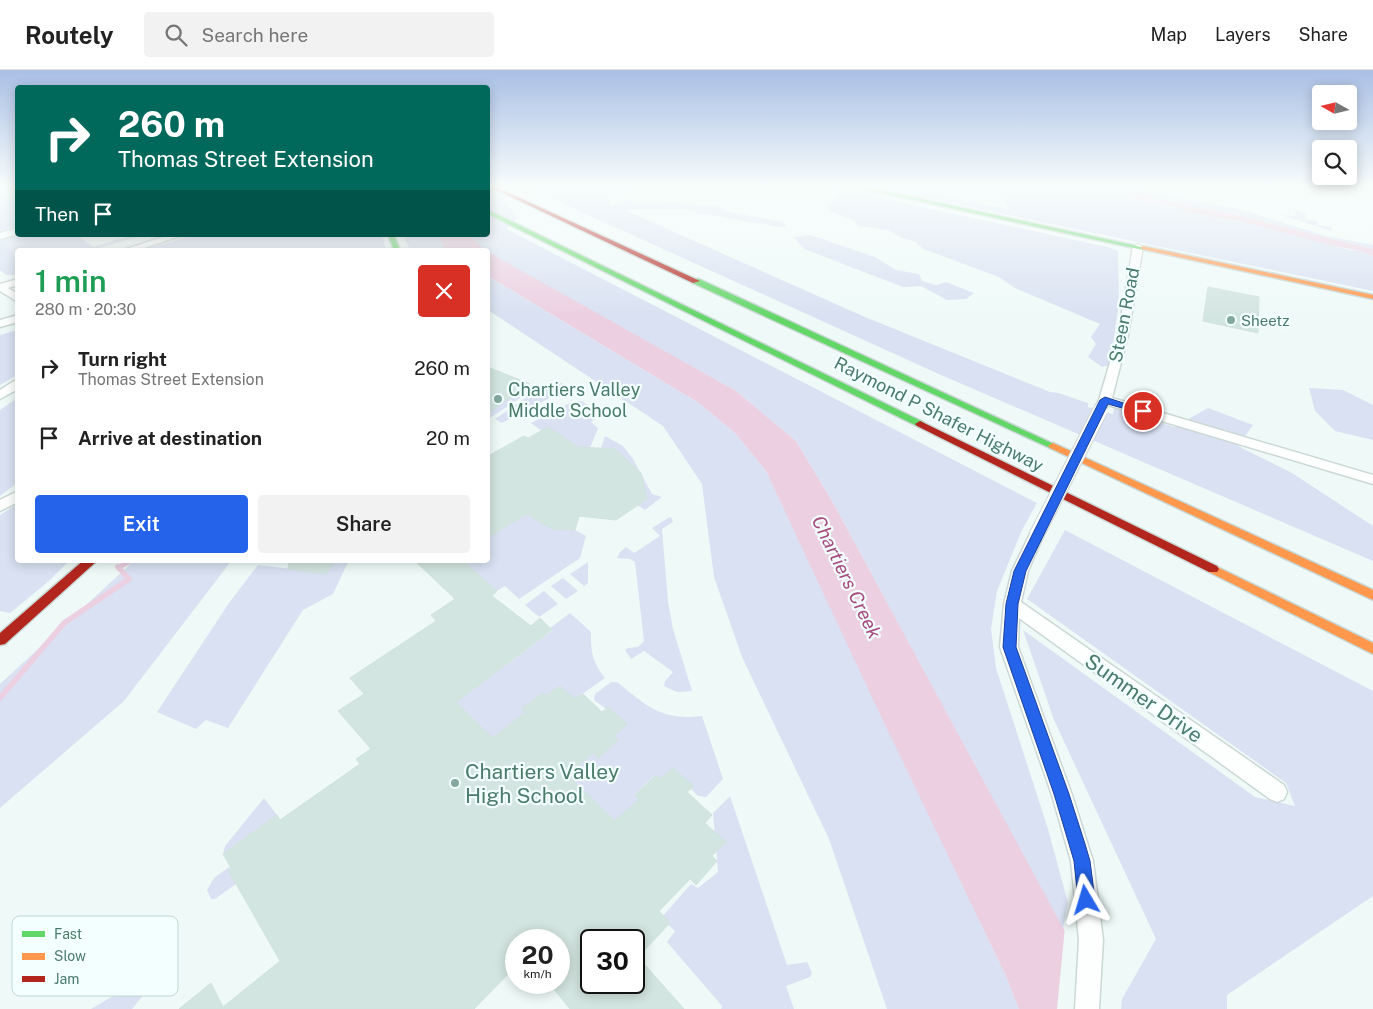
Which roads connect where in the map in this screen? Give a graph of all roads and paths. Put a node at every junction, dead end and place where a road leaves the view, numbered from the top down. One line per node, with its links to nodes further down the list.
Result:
1 (526, 230): 27 (main road, Raymond P Shafer Highway)
2 (586, 230): 13 (main road, Raymond P Shafer Highway)
3 (1058, 230): 7 (main road)
4 (15, 232): 5 (street)
5 (0, 236)
6 (173, 237): 8 (street)
7 (1138, 247): 12 (main road); 18 (street, Steen Road)
8 (135, 248)
9 (15, 283): 10 (street)
10 (0, 287): 11 (street)
11 (15, 297)
12 (1373, 297)
13 (769, 314): 20 (main road); 24 (main road, Raymond P Shafer Highway)
14 (15, 319): 15 (street)
15 (0, 324)
16 (15, 386): 17 (street)
17 (0, 395)
18 (1102, 405): 19 (street); 25 (street, Steen Road, bridge)
19 (1373, 480)
20 (1190, 497)
21 (15, 498): 22 (street)
22 (0, 506)
23 (89, 563): 26 (main road)
24 (1373, 595)
25 (1012, 604): 28 (street, Summer Drive); 29 (street, Steen Road)
26 (0, 640)
27 (1373, 649)
28 (1277, 792)
29 (1087, 1009)

